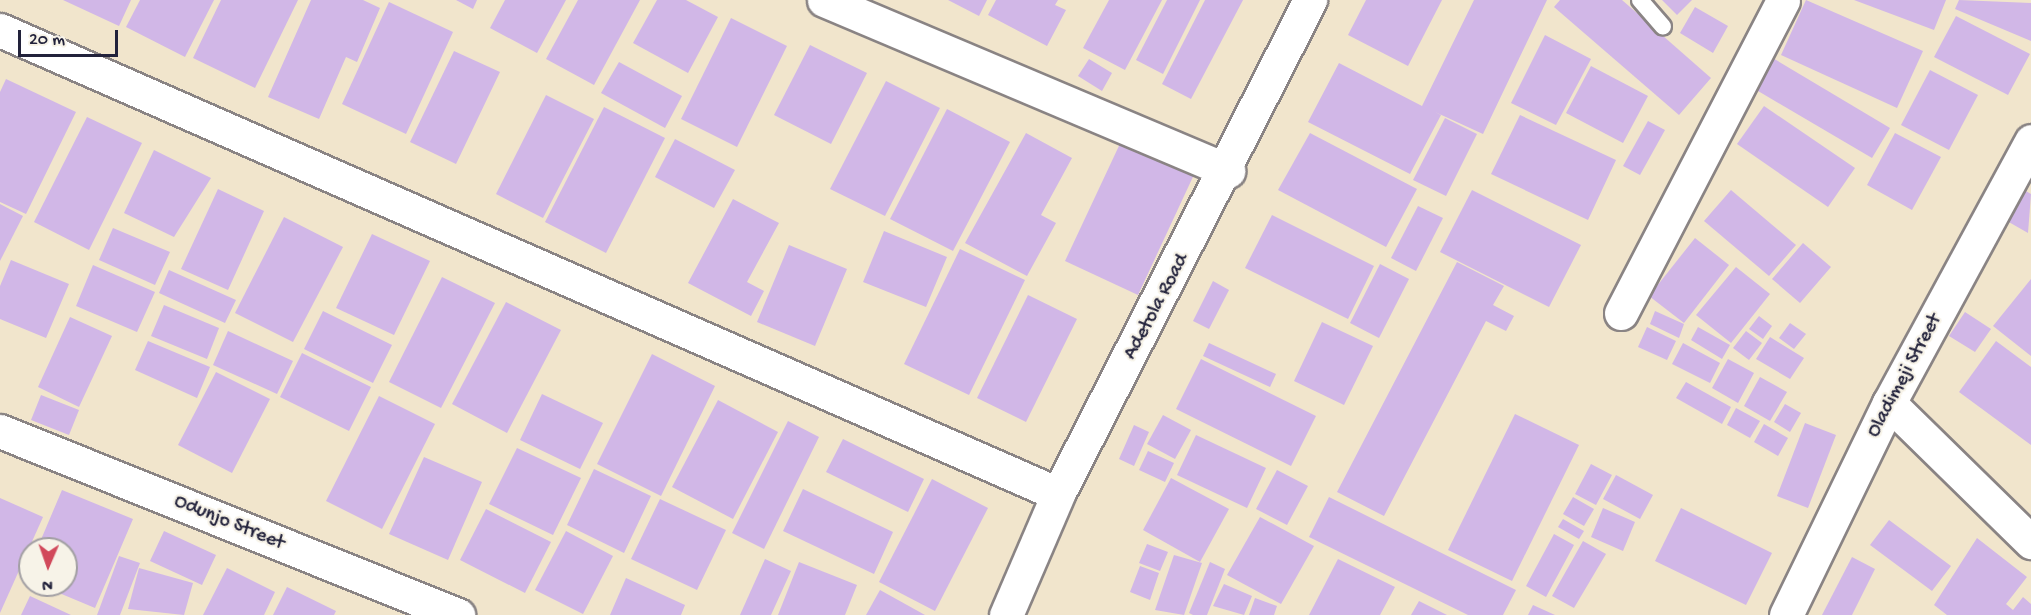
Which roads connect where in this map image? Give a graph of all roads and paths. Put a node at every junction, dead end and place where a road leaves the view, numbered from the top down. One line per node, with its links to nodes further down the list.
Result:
1 (824, 0): 8 (street)
2 (1311, 0): 8 (street, Adetola Road)
3 (1640, 0): 5 (lane)
4 (1784, 0): 9 (street)
5 (1663, 26)
6 (0, 30): 12 (street)
7 (2031, 141): 10 (street, Oladimeji Street)
8 (1228, 171): 12 (street, Adetola Road)
9 (1621, 312)
10 (1889, 403): 13 (street); 16 (street, Oladimeji Street)
11 (0, 431): 14 (street, Odunjo Street)
12 (1058, 494): 15 (street, Adetola Road)
13 (2031, 542)
14 (458, 615)
15 (1006, 615)
16 (1786, 615)

